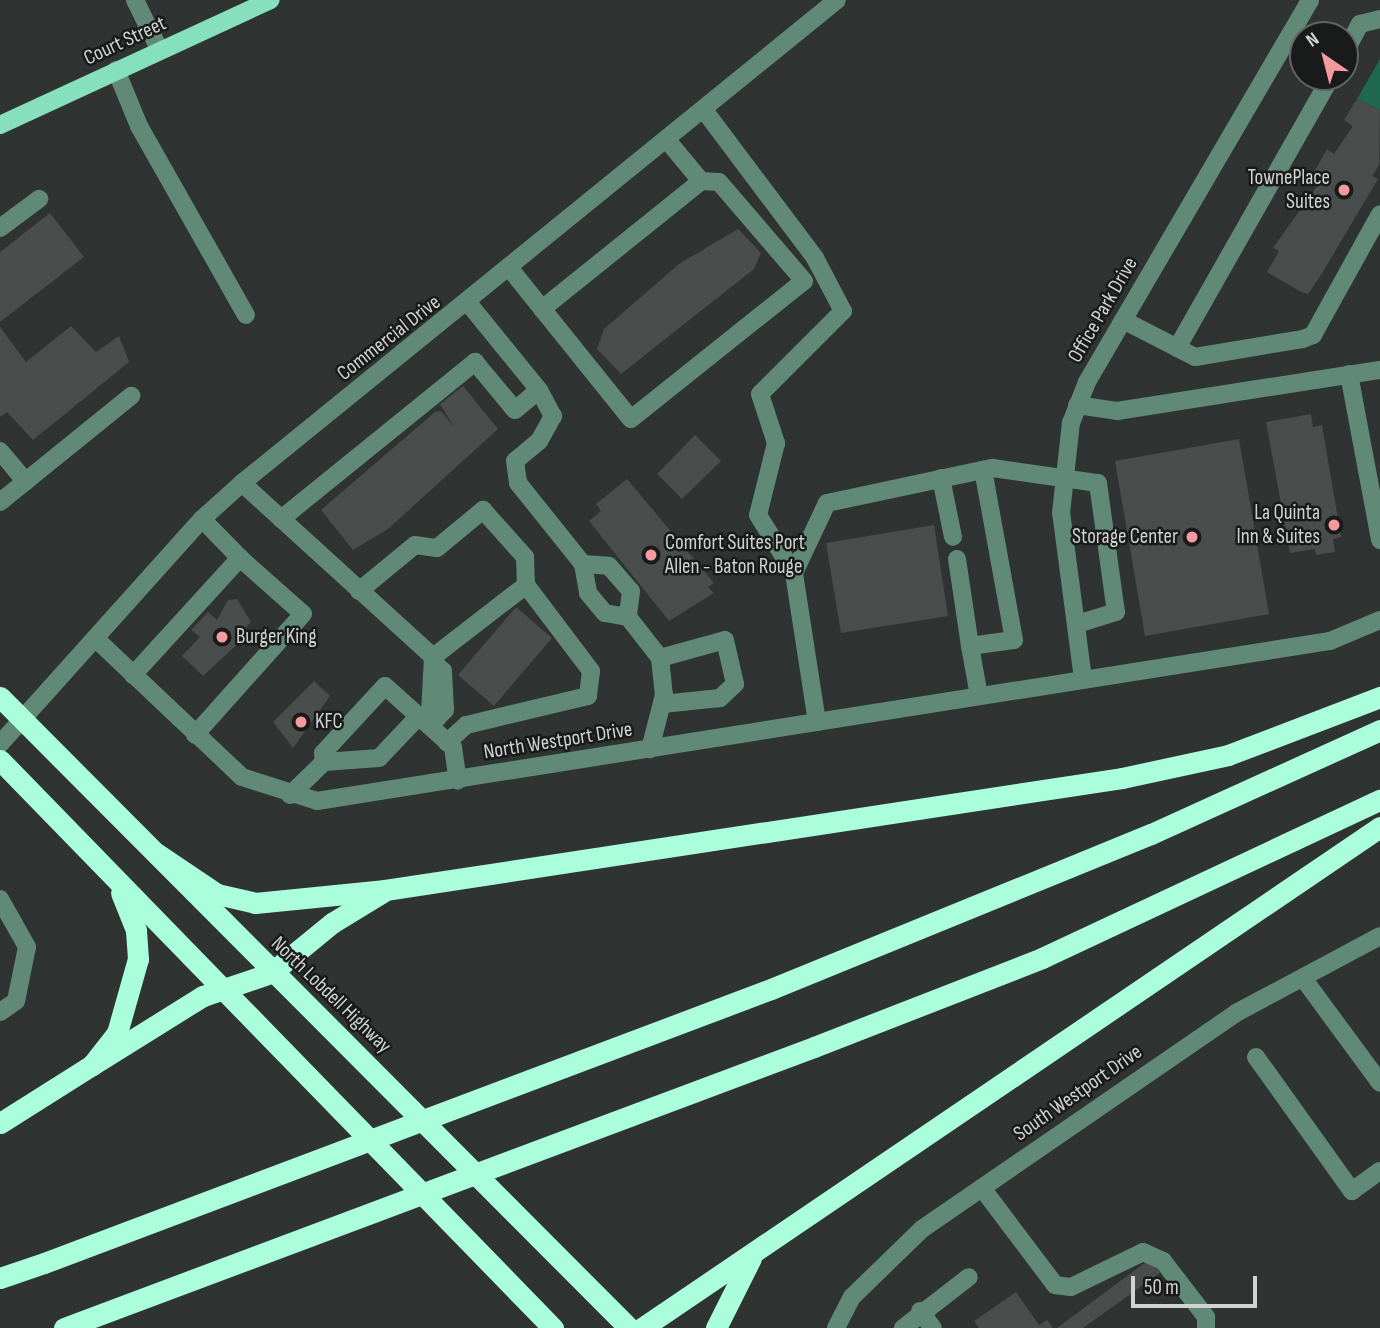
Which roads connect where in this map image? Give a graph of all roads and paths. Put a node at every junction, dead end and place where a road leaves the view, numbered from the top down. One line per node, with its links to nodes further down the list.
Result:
1 (135, 0): 9 (street)
2 (270, 0): 9 (main road, Court Street)
3 (837, 0): 12 (street, Commercial Drive)
4 (1310, 0): 6 (street, Office Park Drive)
5 (1380, 19): 7 (street)
6 (1302, 21)
7 (1359, 26)
8 (1289, 46): 23 (street, Office Park Drive)
9 (159, 49): 10 (main road, Court Street)
10 (116, 70): 13 (main road, Court Street); 22 (street)
11 (1323, 91): 24 (street)
12 (704, 110): 14 (street, Commercial Drive); 44 (street)
13 (0, 125)
14 (667, 140): 15 (street); 19 (street, Commercial Drive)
15 (701, 181): 21 (street); 21 (street)
16 (39, 199): 18 (street)
17 (1380, 214): 24 (street)
18 (0, 228)
19 (511, 270): 20 (street, Commercial Drive); 21 (street)
20 (469, 304): 27 (street); 35 (street, Commercial Drive)
21 (542, 309)
22 (246, 316)
23 (1123, 320): 24 (street); 29 (street, Office Park Drive)
24 (1177, 348)
25 (1380, 370): 26 (street)
26 (1349, 374): 29 (street); 40 (street)
27 (539, 390): 38 (street); 43 (street)
28 (131, 396): 34 (street)
29 (1077, 405): 32 (street, Office Park Drive)
30 (0, 451): 34 (street)
31 (983, 470): 32 (street); 33 (street); 51 (street)
32 (1062, 473): 49 (street, Office Park Drive); 49 (street)
33 (941, 478): 39 (street); 44 (street)
34 (26, 482): 36 (street)
35 (242, 483): 37 (street, Commercial Drive); 38 (street)
36 (0, 502)
37 (202, 519): 41 (street); 50 (street, Commercial Drive)
38 (281, 519): 46 (street)
39 (953, 537)
40 (1380, 541)
41 (240, 558): 54 (street); 65 (street)
42 (957, 559): 51 (street)
43 (583, 564): 47 (street); 47 (street)
44 (794, 573): 62 (street)
45 (526, 585): 46 (street); 53 (street); 64 (street)
46 (359, 591): 53 (street)
47 (628, 617): 52 (street)
48 (1380, 620): 55 (street, North Westport Drive)
49 (1077, 624): 55 (street, Office Park Drive)
50 (96, 639): 54 (street, North Westport Drive); 60 (street, Commercial Drive)
51 (970, 646): 56 (street)
52 (660, 658): 59 (street); 59 (street)
53 (433, 660): 64 (street)
54 (133, 675): 65 (street, North Westport Drive)
55 (1083, 679): 56 (street, North Westport Drive)
56 (979, 696): 62 (street, North Westport Drive)
57 (0, 697): 60 (highway, North Lobdell Highway)
58 (1380, 697): 76 (highway)
59 (662, 704): 67 (street)
60 (24, 717): 66 (street, Commercial Drive); 74 (highway, North Lobdell Highway)
61 (417, 718): 64 (street); 69 (street); 69 (street)
62 (817, 722): 67 (street, North Westport Drive)
63 (1380, 730): 91 (highway, bridge)
64 (440, 731): 70 (street)
65 (195, 735): 71 (street, North Westport Drive)
66 (0, 744)
67 (650, 749): 70 (street, North Westport Drive)
68 (0, 760): 75 (highway)
69 (324, 762): 71 (street)
70 (458, 781): 71 (street, North Westport Drive)
71 (290, 795)
72 (1380, 800): 93 (highway, bridge)
73 (1380, 827): 89 (highway)
74 (156, 853): 76 (highway); 79 (highway, North Lobdell Highway)
75 (116, 881): 81 (highway); 84 (highway)
76 (385, 890): 79 (highway)
77 (0, 899): 82 (street)
78 (1380, 936): 80 (street, South Westport Drive)
79 (271, 973): 81 (highway); 95 (highway, North Lobdell Highway)
80 (1303, 978): 85 (street); 88 (street, South Westport Drive)
81 (225, 990): 84 (highway); 94 (highway)
82 (0, 1012)
83 (1256, 1057): 87 (street)
84 (92, 1065): 86 (highway)
85 (1379, 1086)
86 (0, 1123)
87 (1380, 1171)
88 (982, 1188): 98 (street, South Westport Drive); 101 (street)
89 (751, 1257): 96 (highway); 97 (highway)
90 (969, 1277): 92 (street)
91 (0, 1278)
92 (920, 1311): 99 (street); 100 (street)
93 (64, 1328)
94 (553, 1328)
95 (629, 1328)
96 (642, 1328)
97 (716, 1328)
98 (836, 1328)
99 (903, 1328)
100 (933, 1328)
101 (1206, 1328)

